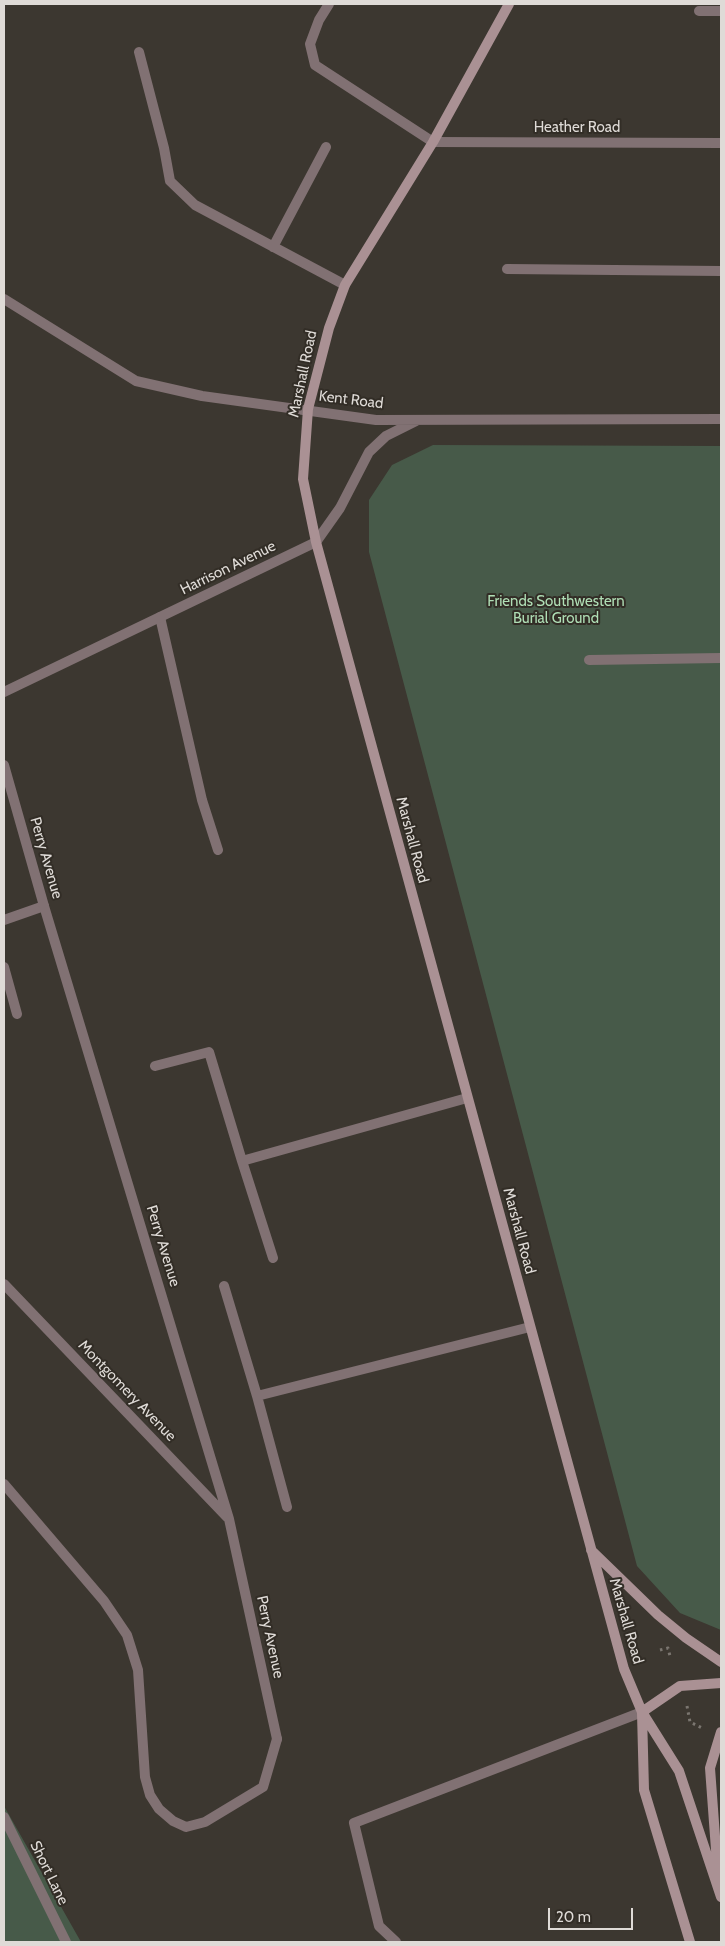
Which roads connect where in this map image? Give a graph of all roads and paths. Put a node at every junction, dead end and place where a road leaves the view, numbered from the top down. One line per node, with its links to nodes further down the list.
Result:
1 (329, 4): 6 (street)
2 (509, 4): 6 (main road, Marshall Road)
3 (699, 11): 4 (street)
4 (721, 11)
5 (139, 52): 9 (street)
6 (433, 142): 7 (street, Heather Road); 12 (main road, Marshall Road)
7 (721, 143)
8 (326, 147): 9 (street)
9 (273, 247): 12 (street)
10 (507, 269): 11 (street)
11 (721, 271)
12 (345, 285): 14 (main road, Marshall Road)
13 (4, 299): 14 (street, Kent Road)
14 (308, 409): 15 (street, Kent Road); 17 (main road, Marshall Road)
15 (419, 419): 16 (street, Kent Road); 17 (street, Harrison Avenue)
16 (721, 419)
17 (316, 542): 18 (street, Harrison Avenue); 29 (main road, Marshall Road)
18 (160, 617): 21 (street, Harrison Avenue); 23 (street)
19 (721, 658): 20 (street)
20 (589, 660)
21 (4, 692)
22 (4, 765): 24 (street, Perry Avenue)
23 (218, 850)
24 (44, 906): 25 (street); 38 (street, Perry Avenue)
25 (4, 920)
26 (4, 967): 27 (street)
27 (17, 1014)
28 (155, 1066): 30 (street)
29 (467, 1098): 30 (street); 34 (main road, Marshall Road)
30 (242, 1161): 31 (street)
31 (273, 1258)
32 (4, 1284): 38 (street, Montgomery Avenue)
33 (224, 1286): 35 (street)
34 (530, 1327): 35 (street); 39 (main road, Marshall Road)
35 (257, 1396): 37 (street)
36 (4, 1484): 38 (street, Perry Avenue)
37 (287, 1507)
38 (229, 1519)
39 (591, 1550): 42 (main road); 45 (main road, Marshall Road)
40 (668, 1648): 41 (path)
41 (660, 1650)
42 (721, 1662)
43 (721, 1683): 45 (main road)
44 (687, 1706): 46 (path)
45 (642, 1712): 49 (main road, Marshall Road); 51 (street); 52 (main road, Marshall Road)
46 (706, 1730)
47 (721, 1732): 49 (main road)
48 (4, 1817): 50 (street, Short Lane)
49 (720, 1895)
50 (66, 1942)
51 (396, 1942)
52 (690, 1942)

